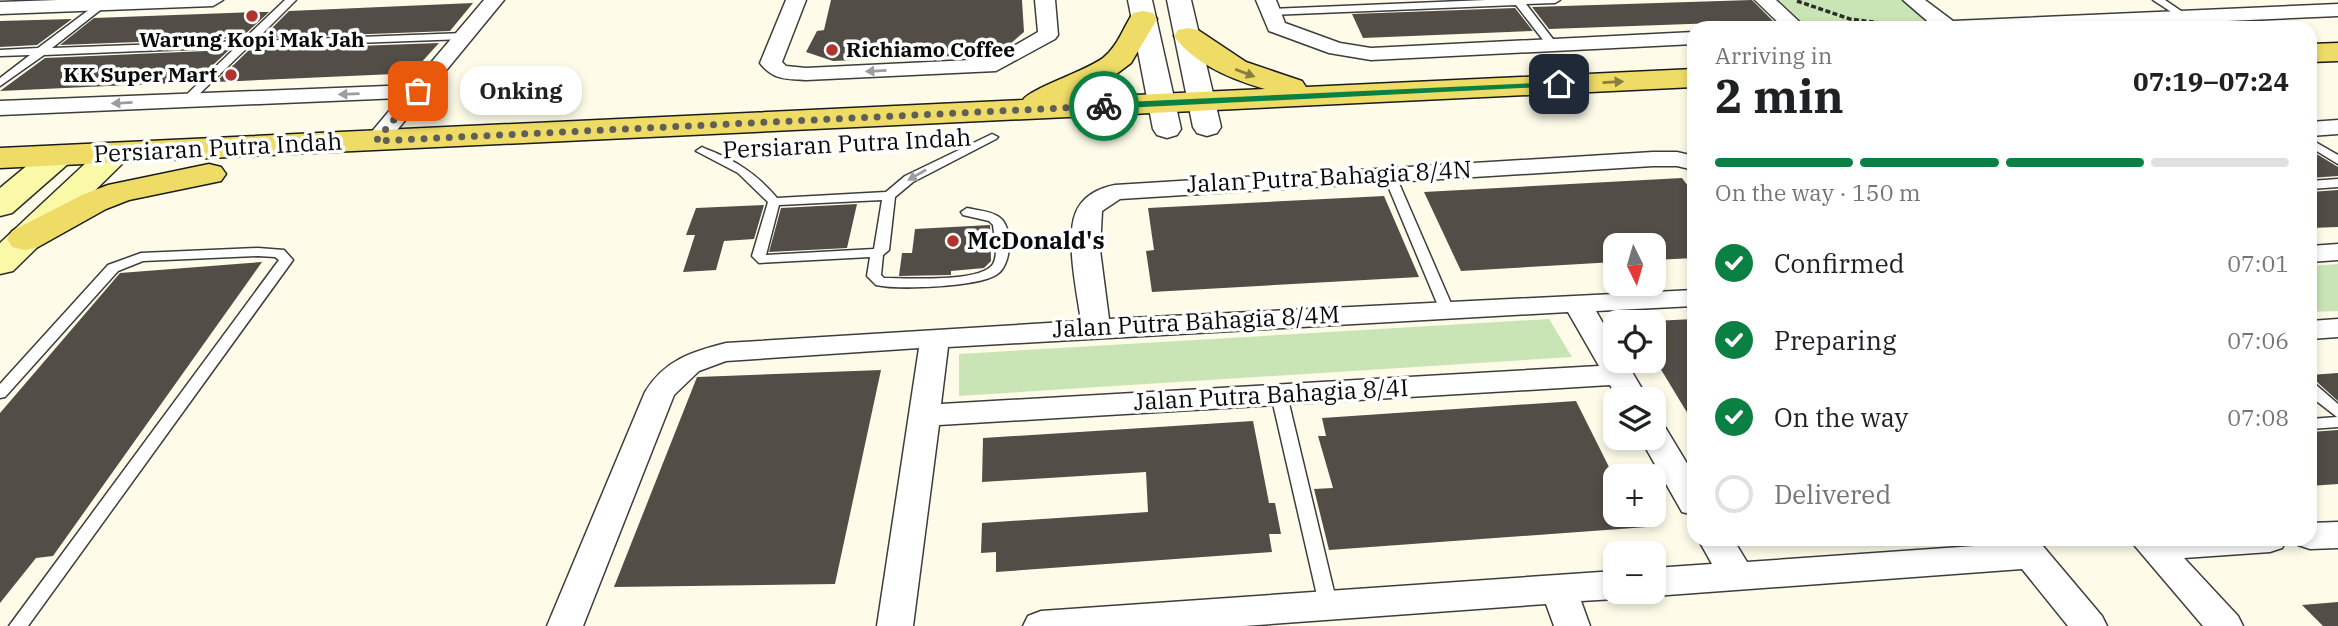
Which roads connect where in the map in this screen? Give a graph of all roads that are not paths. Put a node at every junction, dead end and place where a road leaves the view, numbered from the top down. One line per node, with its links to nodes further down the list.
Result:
1 (214, 0): 12 (street)
2 (291, 0): 25 (lane)
3 (494, 0): 21 (street)
4 (796, 0): 5 (street, one-way to 4)
5 (1045, 0)
6 (1179, 0): 22 (street)
7 (1555, 0): 11 (lane)
8 (1765, 0): 18 (street)
9 (1913, 0): 19 (street)
10 (2158, 0): 17 (lane)
11 (1519, 1): 13 (lane); 24 (lane)
12 (105, 2): 14 (street); 26 (lane)
13 (1268, 6): 24 (street)
14 (0, 8)
15 (1142, 10): 40 (street); 41 (main road)
16 (2338, 10): 17 (street)
17 (2185, 17): 20 (street)
18 (1788, 21)
19 (1940, 21)
20 (2099, 21)
21 (464, 36): 25 (lane); 34 (street)
22 (1188, 36): 35 (main road, one-way to 35); 39 (street)
23 (1687, 37): 24 (street)
24 (1550, 43)
25 (246, 44): 26 (lane); 36 (lane)
26 (40, 51): 28 (lane); 33 (lane)
27 (2338, 52): 29 (main road)
28 (0, 53)
29 (2317, 53)
30 (2338, 77): 32 (main road)
31 (1687, 78): 35 (main road, Persiaran Putra Indah, one-way to 31)
32 (2317, 78)
33 (0, 83)
34 (418, 91): 36 (street, one-way to 36); 44 (street)
35 (1343, 95): 39 (main road, Persiaran Putra Indah)
36 (186, 101): 38 (street, one-way to 38)
37 (1687, 103): 39 (main road, Persiaran Putra Indah)
38 (0, 108)
39 (1204, 114): 40 (main road, Persiaran Putra Indah)
40 (1164, 116): 41 (main road, Persiaran Putra Indah)
41 (994, 124): 44 (main road, Persiaran Putra Indah); 46 (main road, Persiaran Putra Indah); 58 (lane, one-way to 58)
42 (2338, 127): 43 (street)
43 (2317, 128)
44 (376, 141): 47 (main road, Persiaran Putra Indah)
45 (2317, 146): 50 (lane)
46 (702, 151): 52 (main road, Persiaran Putra Indah); 59 (lane)
47 (115, 153): 48 (main road, Persiaran Putra Indah); 54 (main road)
48 (58, 156): 49 (main road, Persiaran Putra Indah); 55 (main road)
49 (0, 159)
50 (2338, 160)
51 (1687, 161): 53 (street, Jalan Putra Bahagia 8/4N)
52 (209, 174): 54 (main road, Persiaran Putra Indah); 62 (main road)
53 (1389, 174): 69 (lane); 70 (street, Jalan Putra Bahagia 8/4N)
54 (87, 180): 55 (main road, Persiaran Putra Indah); 62 (main road)
55 (14, 183): 60 (main road)
56 (2338, 183): 57 (lane)
57 (2317, 184)
58 (890, 196): 59 (lane); 64 (lane)
59 (774, 202): 64 (lane)
60 (0, 206)
61 (967, 212): 64 (lane)
62 (25, 239): 66 (main road)
63 (2338, 252): 65 (street)
64 (877, 253)
65 (2317, 254)
66 (0, 263)
67 (1687, 298): 68 (street, Jalan Putra Bahagia 8/4M)
68 (1577, 303): 69 (street, Jalan Putra Bahagia 8/4M); 74 (street)
69 (1446, 308): 70 (street, Jalan Putra Bahagia 8/4M)
70 (1096, 328): 73 (street, Jalan Putra Bahagia 8/4M)
71 (2338, 328): 72 (street)
72 (2317, 330)
73 (935, 338): 80 (street); 97 (street, Jalan Putra Bahagia 8/4M)
74 (1626, 387)
75 (1603, 388): 78 (street, Jalan Putra Bahagia 8/4I)
76 (0, 393): 96 (lane)
77 (2317, 394): 79 (lane)
78 (1279, 395): 80 (street, Jalan Putra Bahagia 8/4I); 94 (lane)
79 (2338, 412)
80 (924, 415): 98 (street)
81 (2338, 422): 82 (lane)
82 (2317, 424)
83 (1663, 450): 84 (street)
84 (1687, 491)
85 (2338, 535): 86 (street)
86 (2317, 536)
87 (1719, 546): 90 (street)
88 (2153, 546): 102 (street)
89 (2024, 547): 90 (street); 101 (street)
90 (1737, 576): 91 (street)
91 (1666, 581)
92 (1603, 586): 93 (street)
93 (1559, 589): 94 (street); 100 (street)
94 (1328, 604): 95 (street)
95 (1106, 624): 99 (street)
96 (18, 626)
97 (565, 626)
98 (895, 626)
99 (1041, 626)
100 (1572, 626)
101 (2089, 626)
102 (2225, 626)

